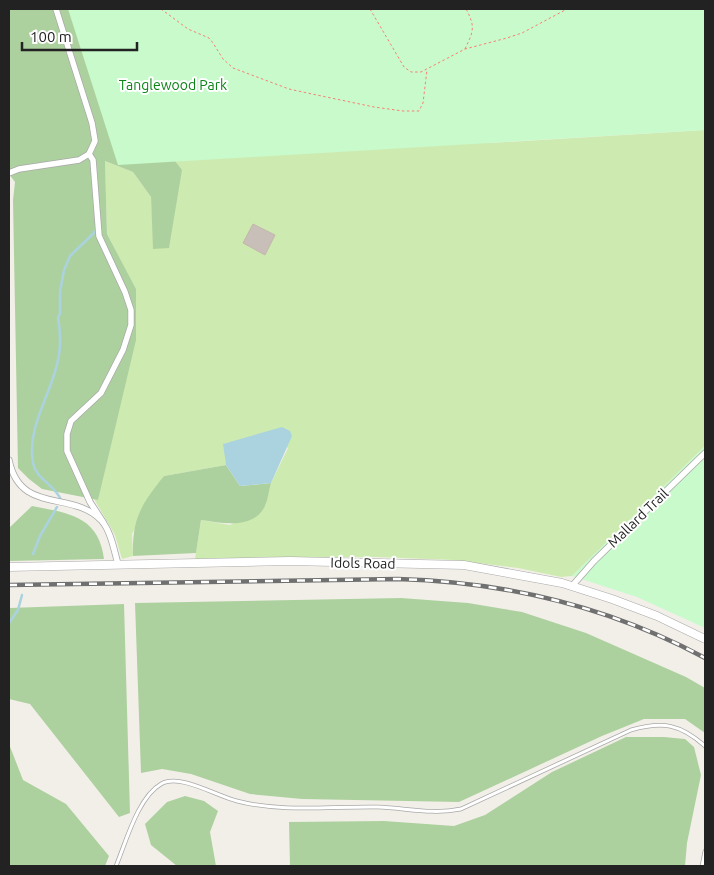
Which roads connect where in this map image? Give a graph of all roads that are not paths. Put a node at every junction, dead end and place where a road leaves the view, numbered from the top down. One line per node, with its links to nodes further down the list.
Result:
1 (56, 9): 2 (street)
2 (89, 154): 3 (street); 6 (street)
3 (9, 173)
4 (705, 453): 9 (street, Mallard Trail)
5 (9, 460): 6 (street)
6 (102, 522): 7 (street)
7 (118, 564): 8 (street, Idols Road); 9 (street, Idols Road)
8 (9, 567)
9 (572, 586): 10 (street, Idols Road)
10 (705, 639)
11 (705, 746): 13 (lane)
12 (705, 851): 14 (lane)
13 (116, 866)
14 (702, 866)

